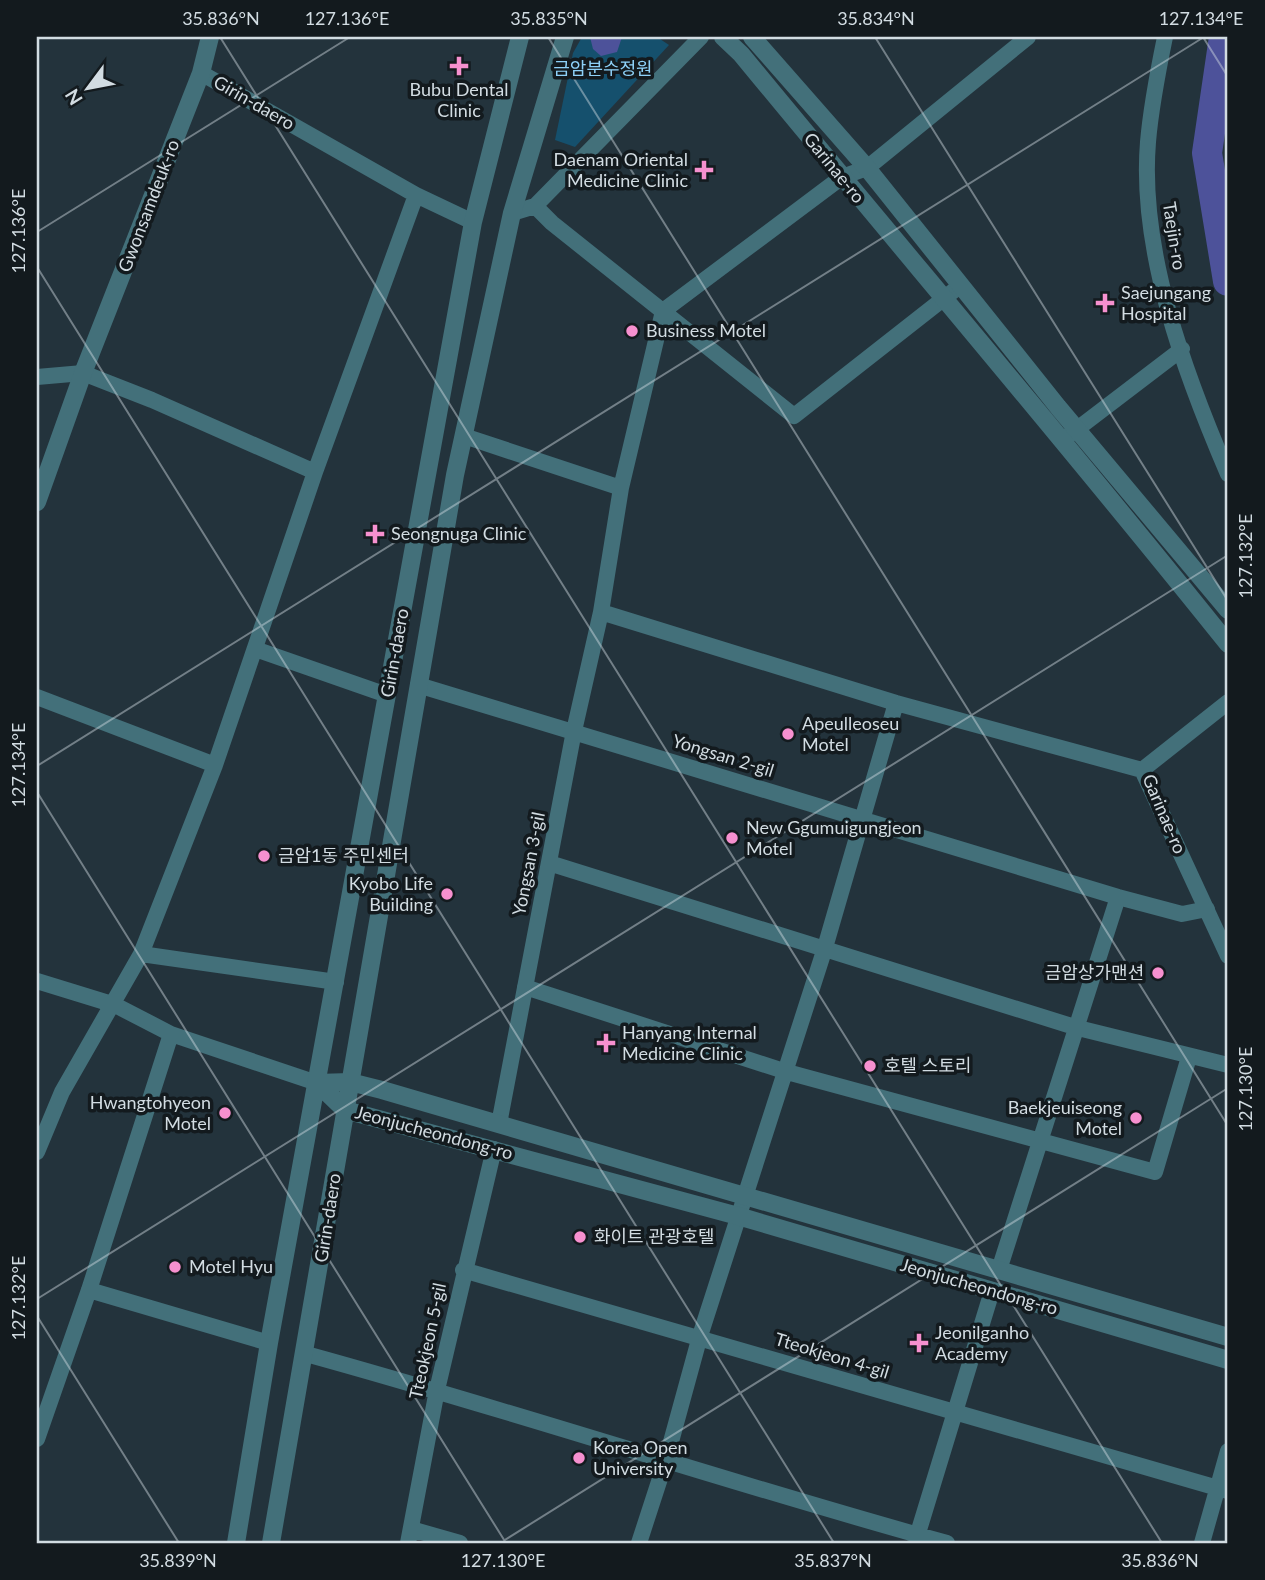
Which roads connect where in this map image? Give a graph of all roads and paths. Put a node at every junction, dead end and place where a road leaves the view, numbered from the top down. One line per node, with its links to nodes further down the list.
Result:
1 (210, 37): 9 (street, Gwonsamdeuk-ro)
2 (520, 37): 15 (street, Girin-daero)
3 (565, 37): 14 (street, Girin-daero)
4 (701, 37): 13 (street)
5 (723, 37): 11 (street, Garinae-ro)
6 (752, 37): 10 (street, Garinae-ro)
7 (1028, 37): 10 (street, Garinae-ro)
8 (1165, 37): 19 (street, Taejin-ro)
9 (201, 73): 12 (street, Girin-daero); 20 (street, Gwonsamdeuk-ro)
10 (867, 168): 11 (street); 16 (street, Garinae-ro)
11 (842, 177): 17 (street, Garinae-ro); 18 (street)
12 (416, 195): 15 (street, Girin-daero); 24 (street)
13 (535, 206): 14 (street); 18 (street)
14 (512, 213): 23 (street, Girin-daero)
15 (472, 222): 33 (street, Girin-daero)
16 (961, 285): 17 (street); 22 (street, Garinae-ro)
17 (944, 299): 18 (street); 22 (street, Garinae-ro)
18 (663, 311): 26 (street, Yongsan 3-gil)
19 (1182, 349): 22 (street); 25 (street, Taejin-ro)
20 (83, 373): 21 (street); 24 (street); 27 (street, Gwonsamdeuk-ro)
21 (37, 377)
22 (1070, 434): 28 (street, Garinae-ro); 30 (street, Garinae-ro)
23 (464, 436): 26 (street); 32 (street, Girin-daero)
24 (315, 472): 31 (street)
25 (1228, 474)
26 (621, 488): 29 (street, Yongsan 3-gil)
27 (37, 502)
28 (1228, 610)
29 (601, 612): 36 (street); 37 (street, Yongsan 3-gil)
30 (1228, 644)
31 (255, 649): 33 (street); 38 (street)
32 (418, 685): 37 (street, Girin-daero); 56 (street, Girin-daero)
33 (387, 695): 48 (street, Girin-daero)
34 (37, 697): 38 (street)
35 (1228, 702): 39 (street, Garinae-ro)
36 (896, 703): 39 (street); 40 (street)
37 (574, 731): 40 (street, Yongsan 2-gil); 41 (street, Yongsan 3-gil)
38 (215, 765): 45 (street)
39 (1142, 770): 43 (street, Garinae-ro)
40 (861, 819): 42 (street, Yongsan 2-gil); 44 (street)
41 (549, 863): 44 (street); 49 (street, Yongsan 3-gil)
42 (1118, 897): 43 (street, Yongsan 2-gil); 51 (street)
43 (1207, 909): 46 (street, Garinae-ro)
44 (824, 951): 51 (street); 55 (street)
45 (141, 954): 48 (street); 50 (street)
46 (1228, 956)
47 (37, 981): 50 (street)
48 (336, 982): 57 (street, Girin-daero)
49 (525, 987): 55 (street); 59 (street, Yongsan 3-gil)
50 (115, 1005): 52 (street); 62 (street)
51 (1078, 1028): 53 (street); 60 (street)
52 (171, 1034): 57 (street); 67 (street)
53 (1189, 1057): 54 (street); 60 (street)
54 (1228, 1065)
55 (787, 1072): 60 (street); 63 (street)
56 (350, 1082): 57 (street, Jeonjucheondong-ro); 58 (street, Girin-daero); 59 (street, Jeonjucheondong-ro)
57 (317, 1083): 58 (street, Jeonjucheondong-ro); 73 (street, Girin-daero)
58 (345, 1110): 61 (street, Jeonjucheondong-ro); 74 (street, Girin-daero)
59 (499, 1124): 63 (street, Jeonjucheondong-ro)
60 (1042, 1142): 66 (street)
61 (494, 1149): 64 (street, Jeonjucheondong-ro); 65 (street, Tteokjeon 5-gil)
62 (37, 1152)
63 (744, 1196): 64 (street); 66 (street, Jeonjucheondong-ro)
64 (738, 1216): 68 (street, Jeonjucheondong-ro); 71 (street)
65 (463, 1270): 71 (street, Tteokjeon 4-gil); 76 (street, Tteokjeon 5-gil)
66 (999, 1270): 70 (street, Jeonjucheondong-ro)
67 (89, 1290): 73 (street); 78 (street)
68 (992, 1291): 75 (street, Jeonjucheondong-ro); 77 (street)
69 (1228, 1325): 70 (street)
70 (1193, 1326): 72 (street, Jeonjucheondong-ro)
71 (700, 1336): 77 (street, Tteokjeon 4-gil); 80 (street)
72 (1228, 1336)
73 (269, 1343): 84 (street, Girin-daero)
74 (306, 1354): 76 (street); 85 (street, Girin-daero)
75 (1228, 1360)
76 (437, 1390): 80 (street); 82 (street, Tteokjeon 5-gil)
77 (954, 1412): 81 (street, Tteokjeon 4-gil); 83 (street)
78 (37, 1439)
79 (1228, 1451): 81 (street)
80 (666, 1460): 83 (street); 87 (street)
81 (1222, 1489): 89 (street)
82 (410, 1536): 86 (street)
83 (916, 1539): 88 (street)
84 (236, 1543)
85 (271, 1543)
86 (460, 1543)
87 (639, 1543)
88 (947, 1543)
89 (1202, 1543)

